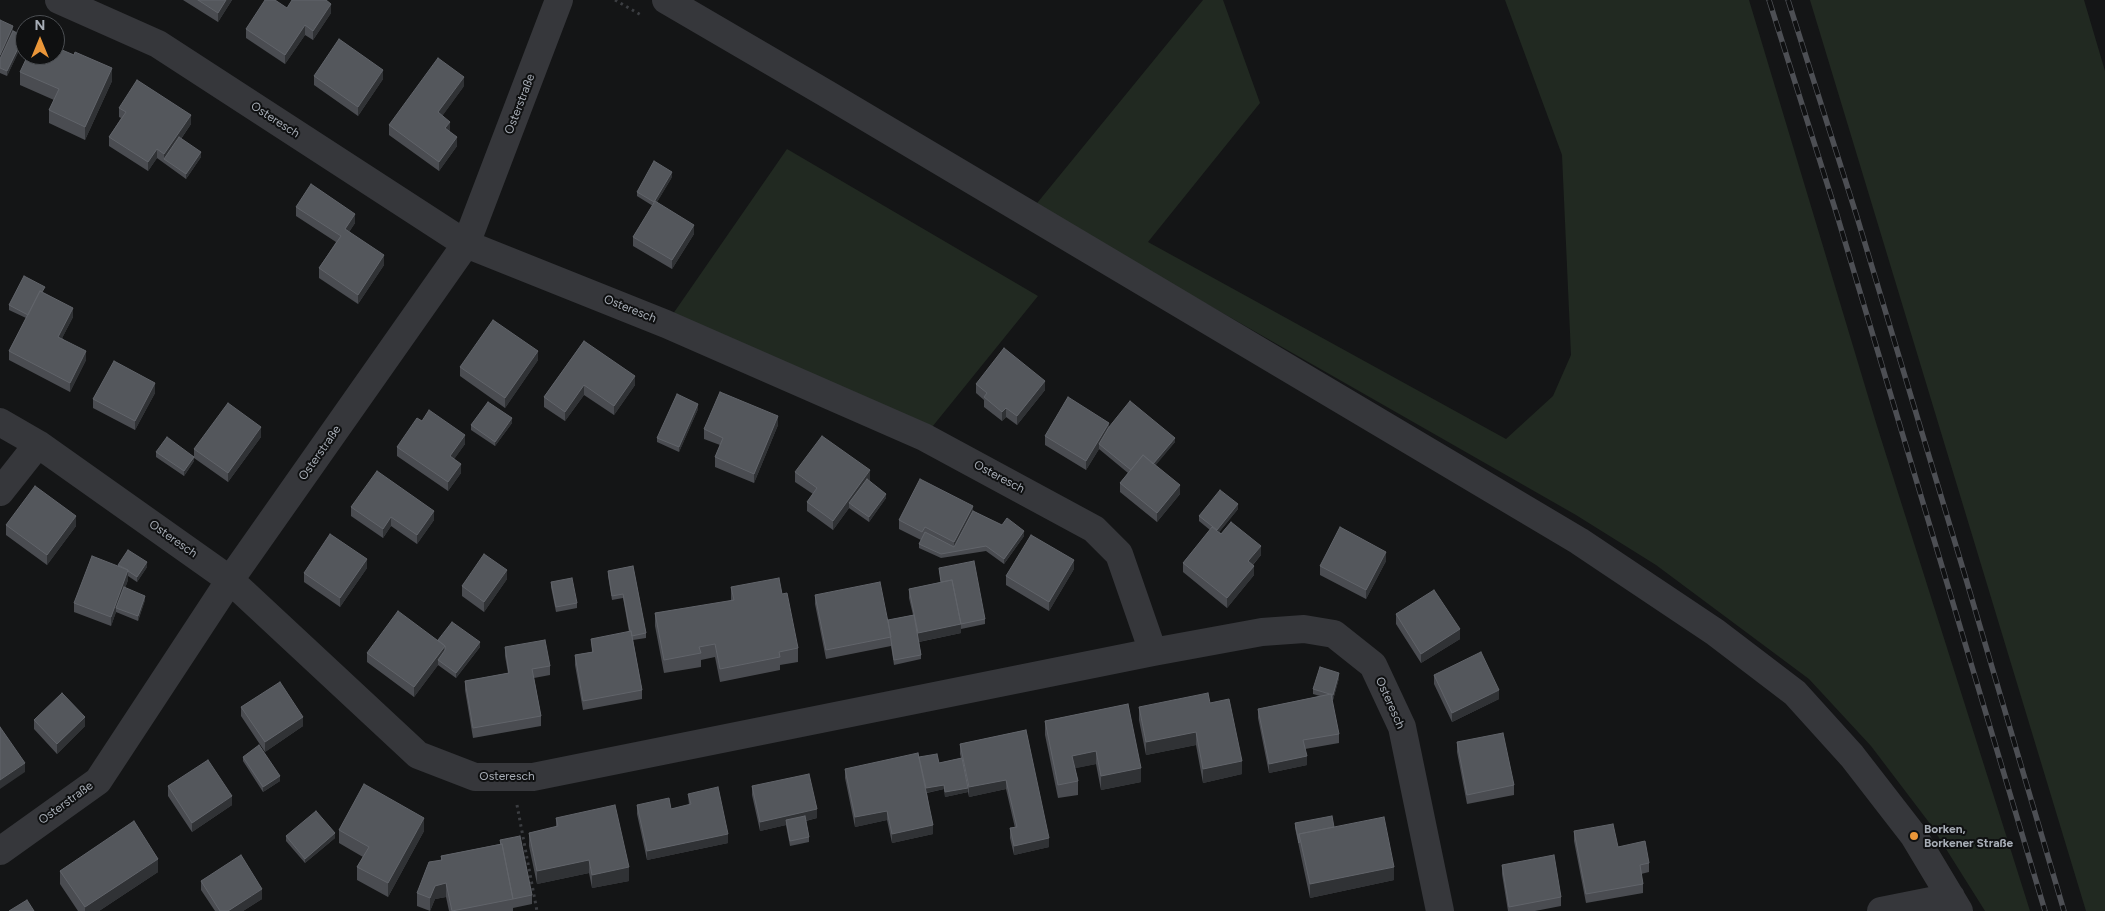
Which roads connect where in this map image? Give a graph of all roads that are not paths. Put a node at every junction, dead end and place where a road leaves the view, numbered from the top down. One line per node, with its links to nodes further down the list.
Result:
1 (59, 0): 4 (street, Osteresch)
2 (559, 0): 4 (street, Osterstraße)
3 (657, 9): 11 (street)
4 (466, 244): 8 (street, Osterstraße); 9 (street, Osteresch)
5 (0, 422): 6 (street, Osteresch)
6 (38, 444): 7 (street); 8 (street, Osteresch)
7 (0, 492)
8 (230, 580): 9 (street, Osteresch); 10 (street, Osterstraße)
9 (1153, 652): 12 (street, Osteresch)
10 (0, 850)
11 (1955, 904): 13 (street)
12 (1440, 911)
13 (1881, 911)

